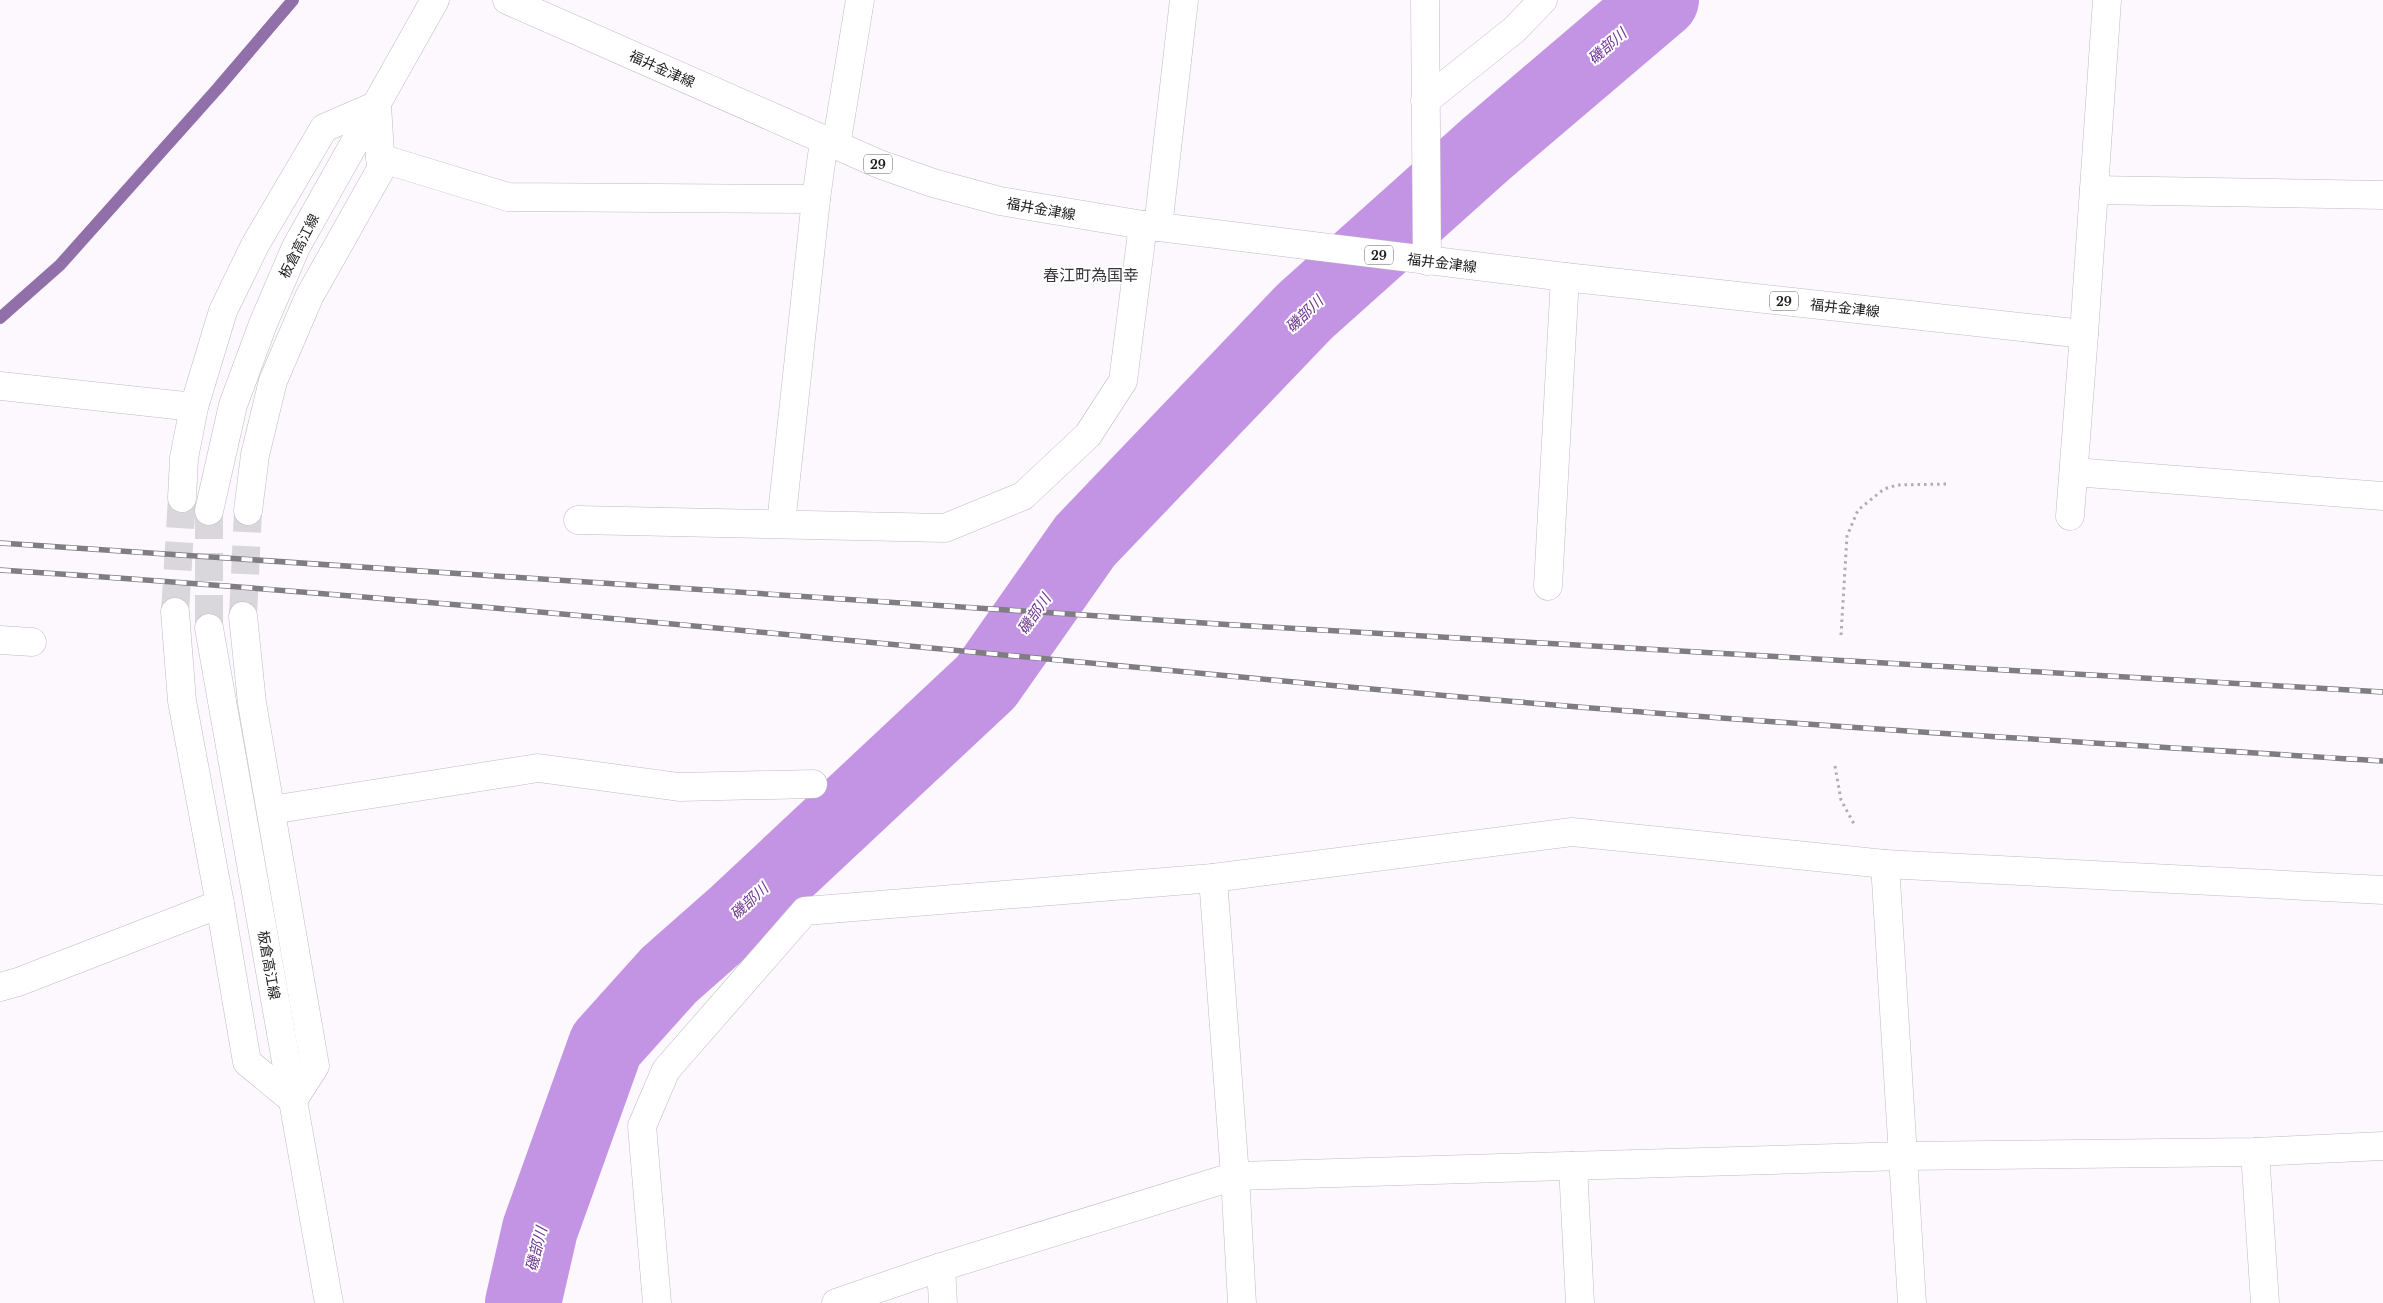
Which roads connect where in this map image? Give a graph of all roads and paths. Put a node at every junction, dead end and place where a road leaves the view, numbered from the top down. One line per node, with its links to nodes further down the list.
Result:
1 (435, 0): 8 (street, 板倉高江線)
2 (507, 0): 10 (street, 福井金津線 / 29)
3 (860, 0): 10 (street)
4 (1184, 0): 15 (street)
5 (1425, 0): 9 (street)
6 (1543, 0): 9 (street)
7 (2108, 0): 12 (street)
8 (377, 104): 11 (street); 20 (street); 25 (street, 板倉高江線)
9 (1425, 108): 16 (street)
10 (830, 143): 14 (street); 15 (street, 福井金津線 / 29)
11 (380, 158): 14 (street); 26 (street)
12 (2094, 190): 13 (street); 18 (street)
13 (2383, 194)
14 (816, 199): 29 (street)
15 (1150, 226): 16 (street, 福井金津線 / 29); 29 (street)
16 (1427, 261): 17 (street, 福井金津線 / 29)
17 (1565, 277): 18 (street, 福井金津線 / 29); 30 (street)
18 (2084, 334): 21 (street)
19 (0, 386): 20 (street)
20 (194, 407): 24 (street)
21 (2074, 472): 23 (street); 27 (street)
22 (1946, 484): 34 (path)
23 (2383, 496)
24 (182, 498)
25 (208, 511)
26 (248, 511)
27 (2070, 516)
28 (578, 520): 29 (street)
29 (781, 524)
30 (1548, 586)
31 (175, 612): 43 (street)
32 (243, 616): 39 (street)
33 (209, 628): 45 (street, 板倉高江線)
34 (1841, 635)
35 (0, 640): 36 (street)
36 (32, 642)
37 (1835, 766): 40 (path)
38 (813, 784): 39 (street)
39 (270, 810): 45 (street)
40 (1885, 864): 41 (street); 42 (street); 48 (street)
41 (1213, 878): 50 (street); 53 (street)
42 (2383, 890)
43 (220, 904): 44 (street); 45 (street)
44 (0, 987)
45 (293, 1100): 52 (street, 板倉高江線)
46 (2383, 1146): 47 (street)
47 (2255, 1152): 48 (street); 59 (street)
48 (1903, 1156): 49 (street); 58 (street)
49 (1573, 1166): 50 (street); 57 (street)
50 (1235, 1176): 51 (street); 56 (street)
51 (941, 1267): 54 (street); 55 (street)
52 (329, 1303)
53 (657, 1303)
54 (836, 1303)
55 (943, 1303)
56 (1242, 1303)
57 (1580, 1303)
58 (1912, 1303)
59 (2265, 1303)

